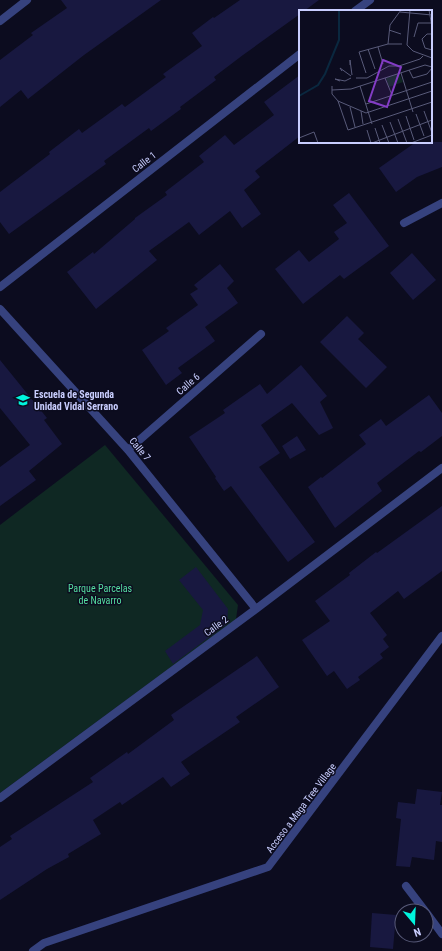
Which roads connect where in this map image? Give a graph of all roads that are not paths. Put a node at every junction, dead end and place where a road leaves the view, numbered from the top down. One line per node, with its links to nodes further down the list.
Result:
1 (27, 0): 4 (street)
2 (370, 0): 3 (street)
3 (356, 10)
4 (0, 21)
5 (299, 55): 8 (street, Calle 1)
6 (442, 203): 7 (street)
7 (404, 223)
8 (0, 287)
9 (0, 310): 11 (street, Calle 7)
10 (261, 334): 11 (street, Calle 6)
11 (128, 450): 13 (street, Calle 7)
12 (442, 468): 13 (street, Calle 2)
13 (256, 609): 15 (street, Calle 2)
14 (442, 636): 20 (street, Acceso a Maga Tree Village)
15 (0, 798)
16 (406, 886): 17 (street)
17 (419, 903)
18 (434, 923): 19 (street)
19 (442, 934)
20 (33, 951)

